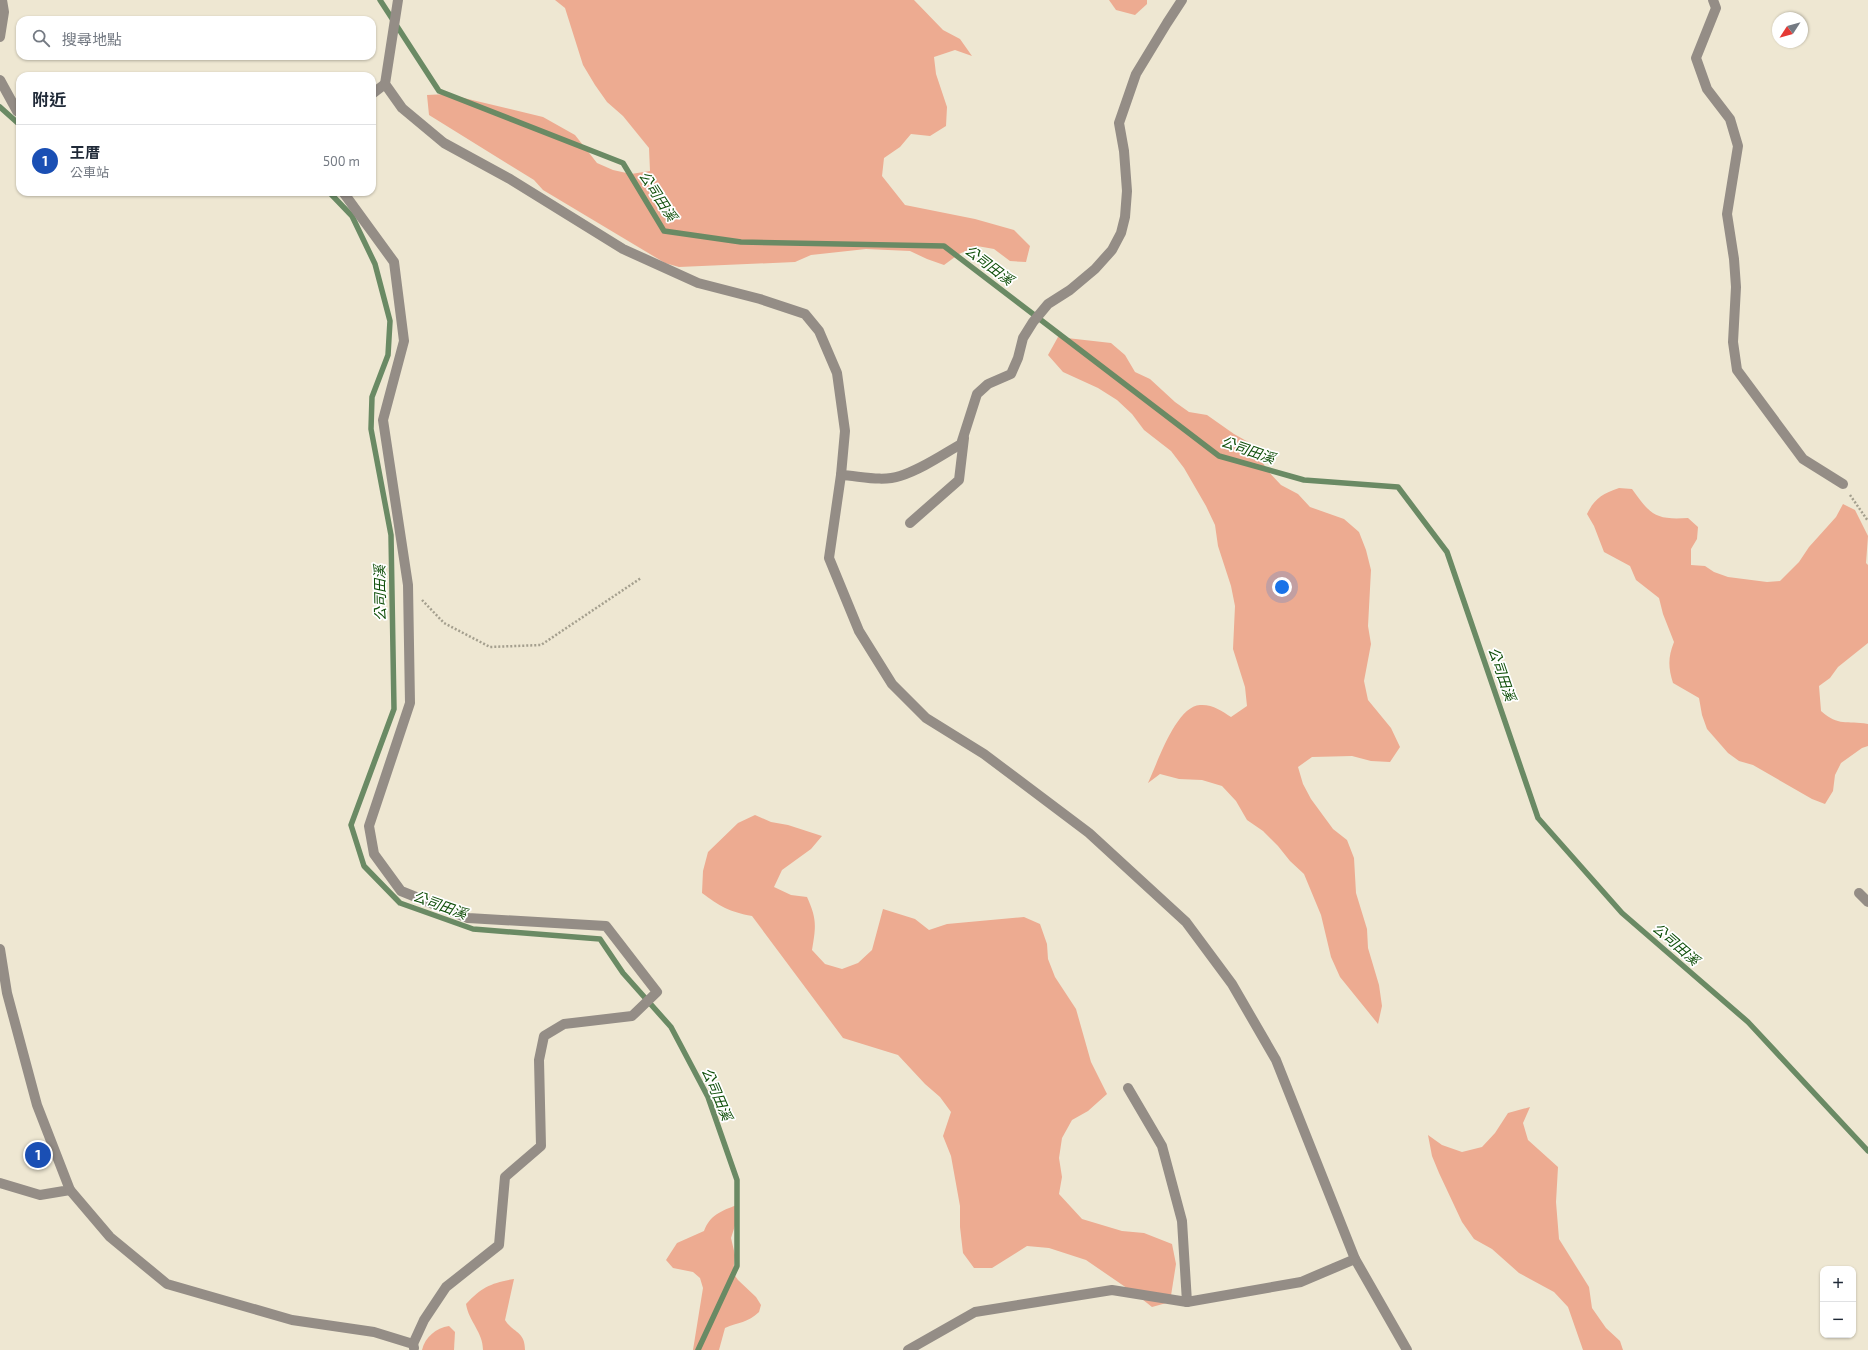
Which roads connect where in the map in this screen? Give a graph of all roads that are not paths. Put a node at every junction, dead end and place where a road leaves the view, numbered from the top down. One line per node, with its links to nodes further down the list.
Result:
1 (2, 0): 5 (street)
2 (1182, 0): 11 (street)
3 (1713, 0): 13 (street)
4 (399, 2): 7 (street)
5 (0, 37)
6 (0, 80): 9 (street)
7 (385, 84): 8 (street); 12 (street)
8 (376, 91)
9 (16, 111)
10 (346, 196): 23 (street)
11 (965, 431): 12 (street); 14 (street)
12 (841, 475): 21 (street)
13 (1843, 484)
14 (910, 523)
15 (1859, 893): 16 (street)
16 (1868, 902)
17 (0, 949): 20 (street)
18 (1128, 1088): 22 (street)
19 (0, 1184): 20 (street)
20 (70, 1190): 23 (street)
21 (1355, 1259): 22 (street); 25 (street)
22 (1187, 1302): 24 (street)
23 (414, 1347)
24 (908, 1350)
25 (1407, 1350)

